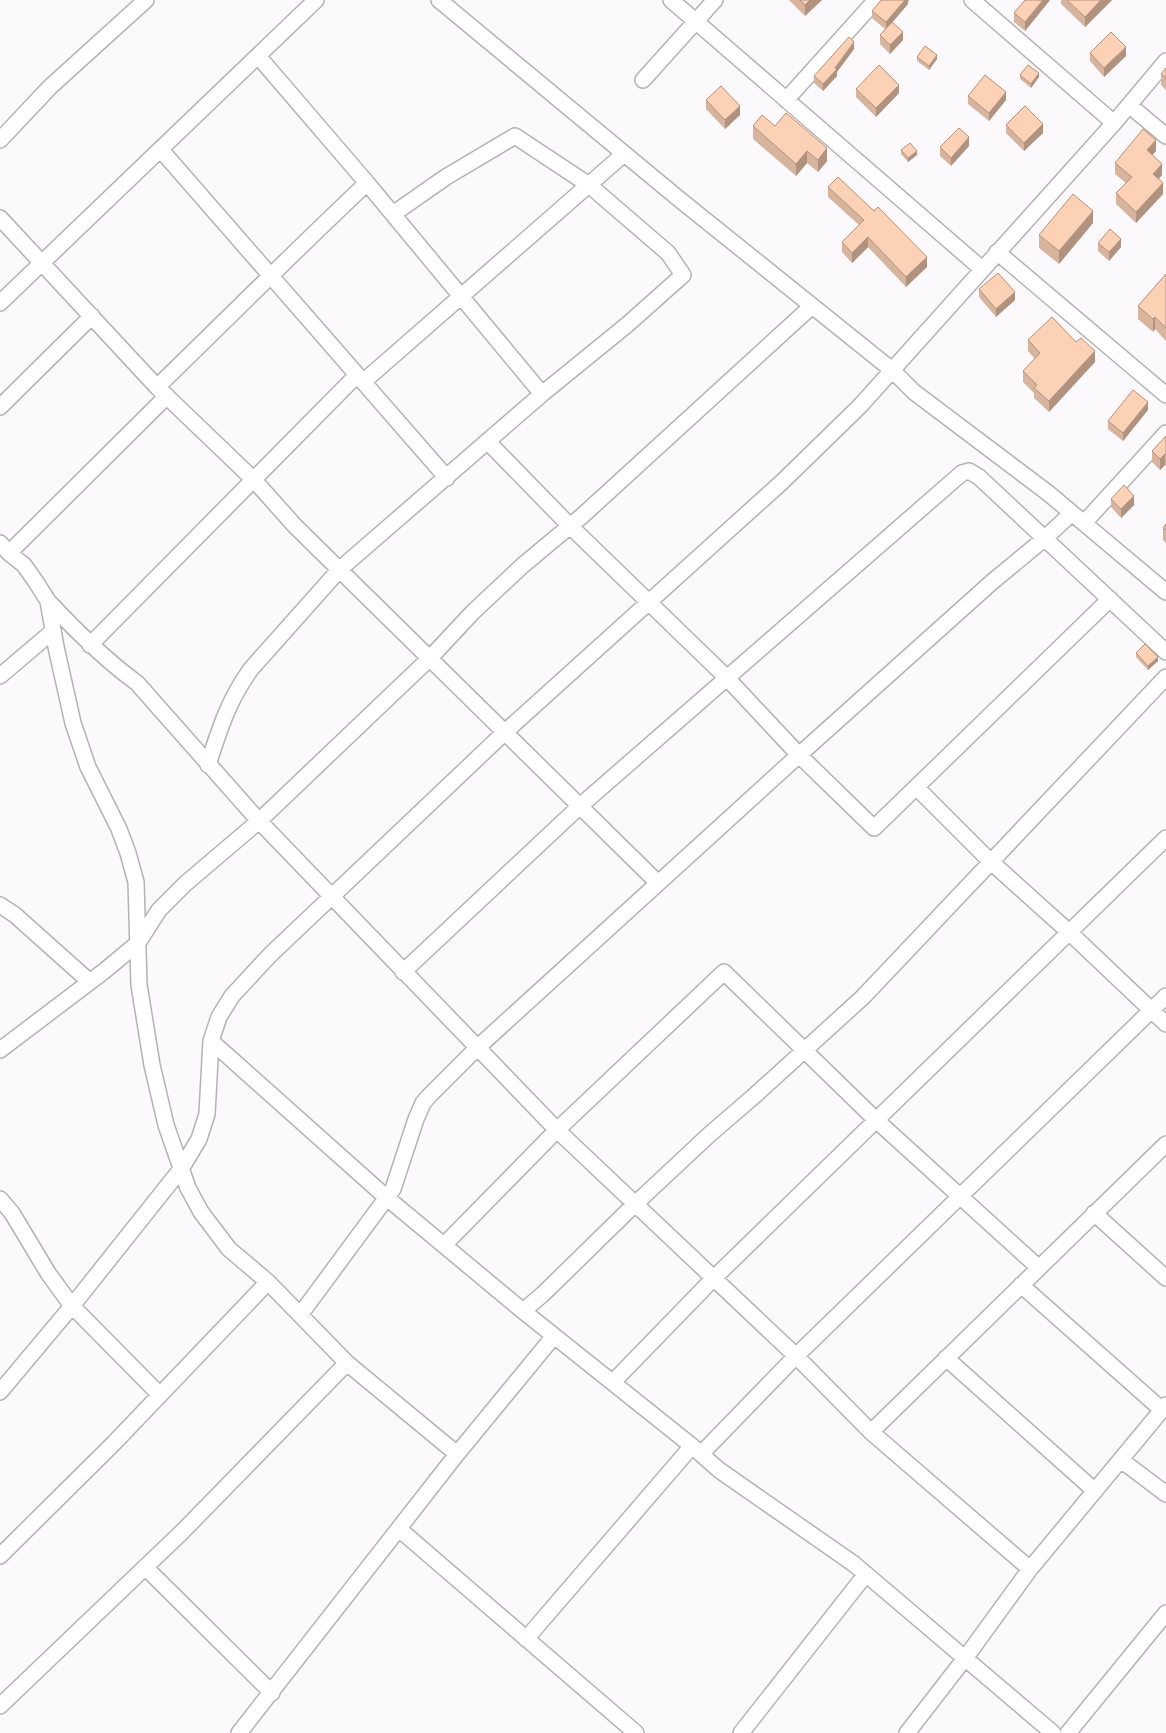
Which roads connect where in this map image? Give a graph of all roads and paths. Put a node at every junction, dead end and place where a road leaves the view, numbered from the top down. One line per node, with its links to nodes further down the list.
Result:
1 (146, 0): 16 (street)
2 (316, 0): 9 (street)
3 (439, 0): 18 (street)
4 (672, 0): 8 (street)
5 (715, 0): 8 (street)
6 (876, 0): 12 (street)
7 (972, 0): 14 (street)
8 (696, 22): 11 (street); 12 (street)
9 (258, 56): 17 (street); 19 (street)
10 (1166, 62): 13 (street)
11 (643, 80)
12 (786, 100): 25 (street)
13 (1129, 105): 14 (street); 15 (street)
14 (1114, 122): 23 (street)
15 (1166, 136)
16 (0, 140)
17 (161, 150): 24 (street); 26 (street)
18 (624, 154): 20 (street); 29 (street)
19 (367, 183): 21 (street); 26 (street)
20 (589, 185): 21 (street); 27 (street); 34 (street)
21 (393, 214): 27 (street)
22 (0, 218): 24 (street)
23 (997, 252): 25 (street); 35 (street)
24 (43, 264): 28 (street); 30 (street)
25 (982, 269): 31 (street)
26 (270, 275): 32 (street); 33 (street)
27 (462, 297): 32 (street); 34 (street)
28 (0, 303)
29 (812, 306): 31 (street); 43 (street)
30 (92, 316): 33 (street); 36 (street)
31 (892, 370): 41 (street); 50 (street)
32 (360, 379): 39 (street); 40 (street)
33 (162, 391): 40 (street); 45 (street)
34 (542, 394): 38 (street)
35 (1166, 395)
36 (0, 407)
37 (1166, 433): 42 (street)
38 (488, 442): 39 (street); 43 (street)
39 (447, 478): 46 (street)
40 (253, 479): 46 (street); 52 (street)
41 (1072, 513): 42 (street); 44 (street)
42 (1084, 523): 47 (street)
43 (570, 526): 50 (street); 54 (street)
44 (1044, 539): 48 (street); 57 (street); 59 (street)
45 (4, 548): 49 (street)
46 (340, 569): 54 (street); 60 (street)
47 (1166, 592)
48 (1110, 599): 53 (street); 61 (street)
49 (48, 601): 51 (street); 52 (street)
50 (650, 603): 57 (street); 58 (street)
51 (53, 631): 55 (street); 70 (street)
52 (90, 645): 60 (street)
53 (1166, 652)
54 (430, 658): 58 (street); 63 (street)
55 (0, 676)
56 (1166, 677): 65 (street)
57 (726, 678): 59 (street); 62 (street)
58 (505, 732): 62 (street); 67 (street)
59 (799, 755): 61 (street); 66 (street)
60 (208, 765): 63 (street)
61 (916, 787): 65 (street)
62 (580, 806): 66 (street); 71 (street)
63 (259, 821): 67 (street); 70 (street)
64 (1166, 838): 69 (street)
65 (990, 861): 69 (street); 79 (street)
66 (658, 883): 77 (street)
67 (332, 896): 71 (street); 76 (street)
68 (0, 905): 72 (street)
69 (1069, 932): 74 (street); 80 (street)
70 (138, 943): 72 (street); 83 (street)
71 (403, 972): 77 (street)
72 (90, 982): 78 (street)
73 (1166, 996): 74 (street)
74 (1152, 1010): 75 (street); 84 (street)
75 (1166, 1024)
76 (212, 1041): 83 (street); 85 (street)
77 (477, 1048): 81 (street); 85 (street)
78 (0, 1050)
79 (804, 1050): 80 (street); 81 (street); 87 (street)
80 (876, 1120): 84 (street); 92 (street)
81 (558, 1130): 87 (street); 89 (street)
82 (1165, 1147): 88 (street)
83 (181, 1170): 93 (street); 95 (street)
84 (960, 1197): 90 (street); 99 (street)
85 (387, 1198): 89 (street); 97 (street)
86 (0, 1199): 95 (street)
87 (634, 1204): 92 (street); 96 (street)
88 (1094, 1213): 90 (street); 91 (street)
89 (444, 1246): 96 (street)
90 (1038, 1268): 94 (street)
91 (1166, 1278)
92 (713, 1279): 99 (street); 102 (street)
93 (268, 1282): 97 (street); 104 (street)
94 (1021, 1285): 100 (street); 105 (street)
95 (72, 1306): 103 (street); 104 (street)
96 (523, 1311): 98 (street)
97 (300, 1314): 101 (street)
98 (554, 1336): 102 (street); 108 (street)
99 (796, 1356): 106 (street); 107 (street)
100 (946, 1358): 106 (street); 110 (street)
101 (347, 1362): 108 (street); 114 (street)
102 (613, 1382): 107 (street)
103 (0, 1392)
104 (160, 1394): 113 (street)
105 (1164, 1408): 109 (street)
106 (871, 1432): 115 (street)
107 (696, 1450): 116 (street); 118 (street)
108 (457, 1454): 112 (street)
109 (1121, 1460): 110 (street); 111 (street)
110 (1095, 1491): 115 (street)
111 (1166, 1494)
112 (399, 1529): 118 (street); 120 (street)
113 (0, 1556)
114 (144, 1567): 120 (street); 121 (street)
115 (1030, 1568): 119 (street)
116 (866, 1574): 119 (street); 124 (street)
117 (1166, 1613): 127 (street)
118 (526, 1639): 123 (street)
119 (966, 1657): 125 (street); 126 (street)
120 (272, 1693): 122 (street)
121 (0, 1706)
122 (239, 1733)
123 (636, 1733)
124 (741, 1733)
125 (907, 1733)
126 (1053, 1733)
127 (1068, 1733)

